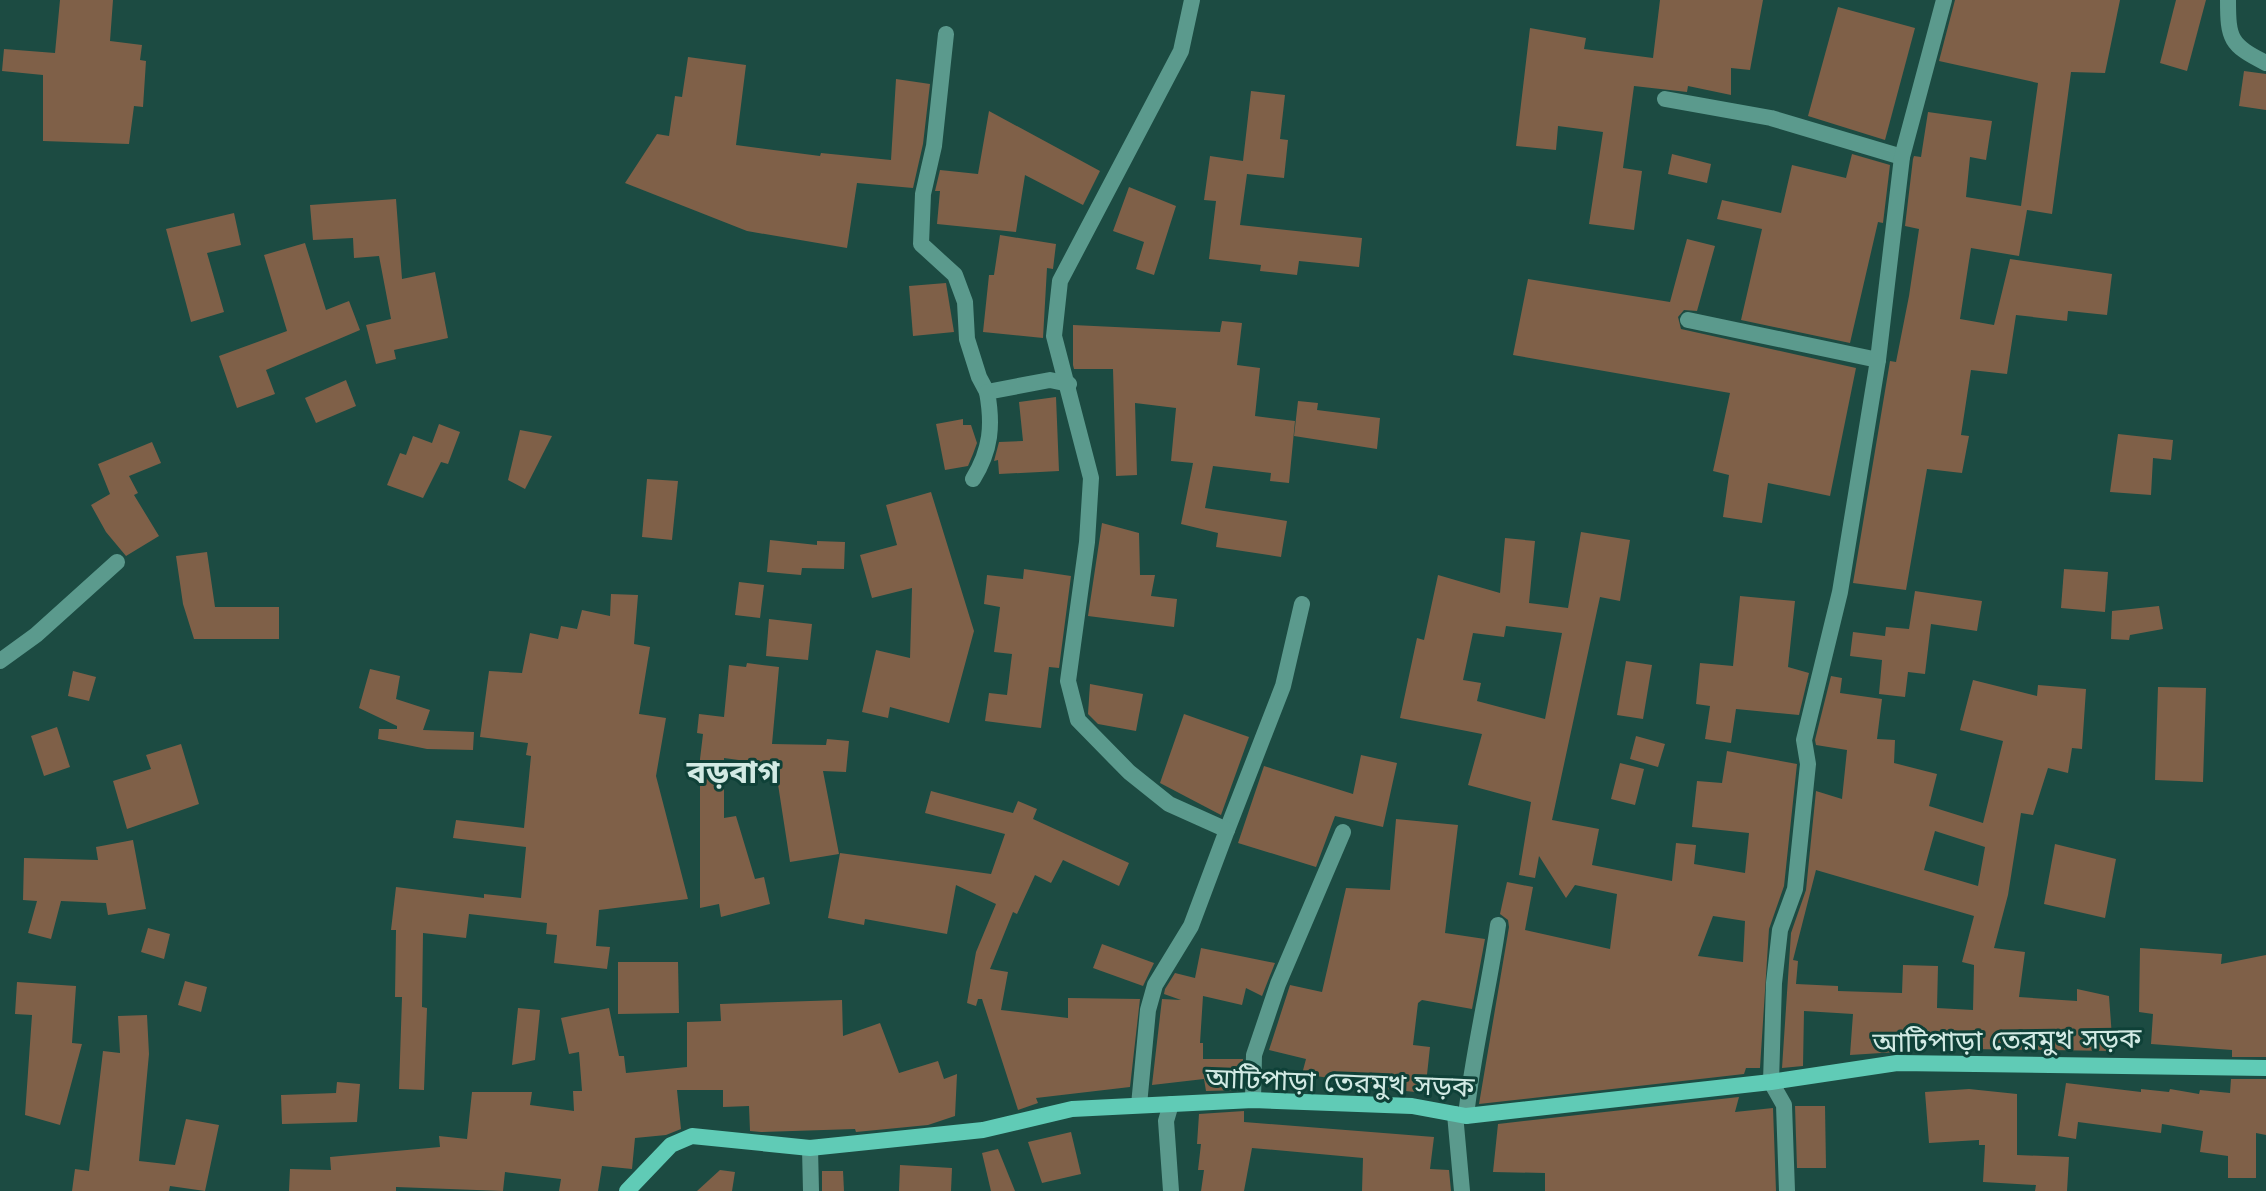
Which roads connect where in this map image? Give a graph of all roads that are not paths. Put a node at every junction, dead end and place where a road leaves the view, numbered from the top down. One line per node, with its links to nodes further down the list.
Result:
1 (1192, 0): 10 (street)
2 (1944, 0): 7 (street)
3 (2228, 0): 5 (street)
4 (946, 34): 11 (street)
5 (2266, 63)
6 (1665, 99): 7 (street)
7 (1902, 157): 9 (street)
8 (1688, 320): 9 (street)
9 (1878, 360): 20 (street)
10 (1069, 384): 11 (street); 16 (street)
11 (987, 392): 12 (street)
12 (973, 479)
13 (117, 562): 15 (street)
14 (1302, 604): 16 (street)
15 (0, 661)
16 (1227, 830): 23 (street)
17 (1343, 832): 21 (street)
18 (1498, 925): 24 (street)
19 (2266, 1068): 20 (main road, আটিপাড়া তেরমুখ সড়ক)
20 (1771, 1082): 24 (main road, আটিপাড়া তেরমুখ সড়ক); 30 (street)
21 (1253, 1100): 22 (main road, আটিপাড়া তেরমুখ সড়ক); 24 (main road, আটিপাড়া তেরমুখ সড়ক)
22 (1171, 1104): 23 (main road, আটিপাড়া তেরমুখ সড়ক); 28 (street)
23 (1139, 1105): 25 (main road, আটিপাড়া তেরমুখ সড়ক)
24 (1460, 1115): 29 (street)
25 (810, 1148): 26 (main road, আটিপাড়া তেরমুখ সড়ক); 27 (street)
26 (627, 1191)
27 (811, 1191)
28 (1171, 1191)
29 (1462, 1191)
30 (1787, 1191)

